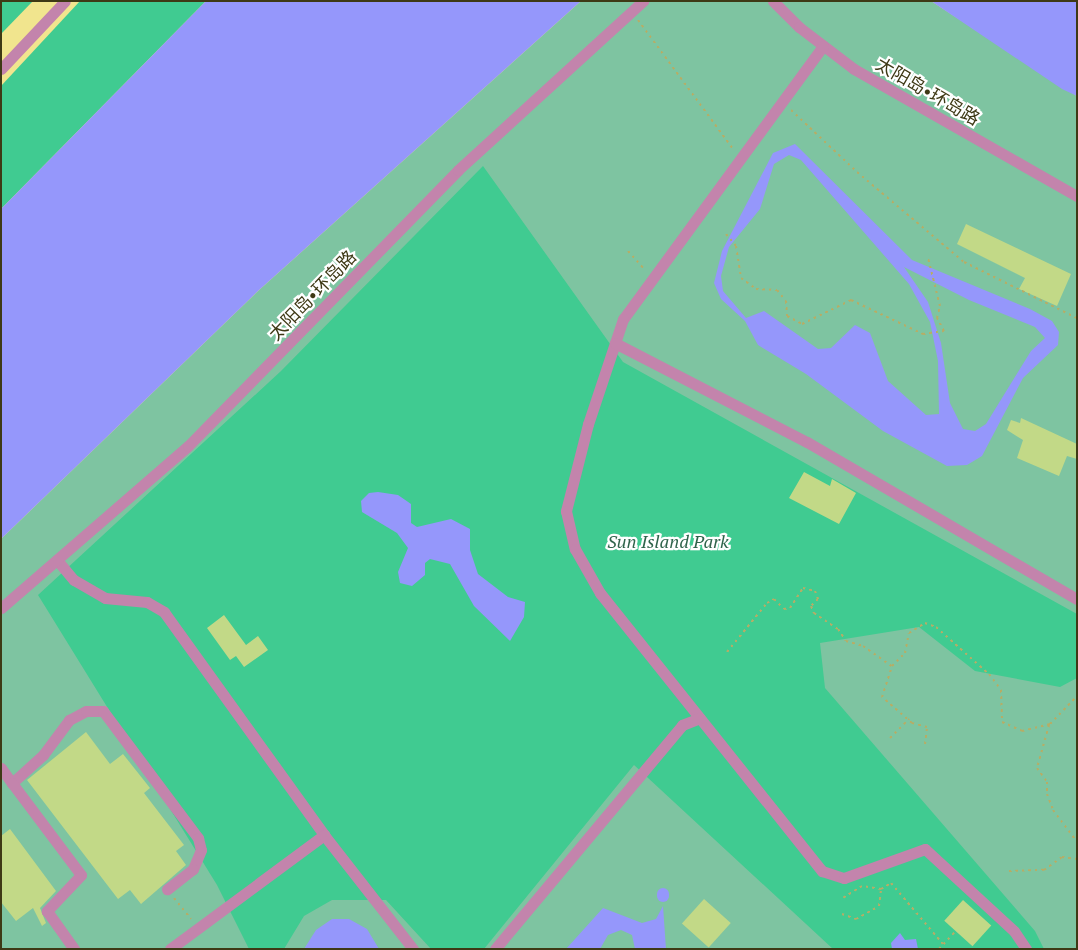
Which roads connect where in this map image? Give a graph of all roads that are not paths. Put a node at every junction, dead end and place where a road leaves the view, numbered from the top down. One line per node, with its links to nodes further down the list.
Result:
1 (65, 1): 5 (street)
2 (643, 1): 8 (street, 太阳岛•环岛路)
3 (773, 1): 4 (street, 太阳岛•环岛路)
4 (823, 46): 6 (street, 太阳岛•环岛路); 7 (street)
5 (1, 69)
6 (1077, 196)
7 (615, 343): 9 (street); 11 (street)
8 (57, 560): 10 (street, 太阳岛•环岛路); 14 (street)
9 (1077, 599)
10 (1, 608)
11 (700, 718): 19 (street); 20 (street)
12 (1, 768): 13 (street)
13 (12, 783): 15 (street); 16 (street)
14 (324, 835): 17 (street); 18 (street)
15 (167, 889)
16 (74, 949)
17 (170, 949)
18 (414, 949)
19 (495, 949)
20 (1026, 949)

